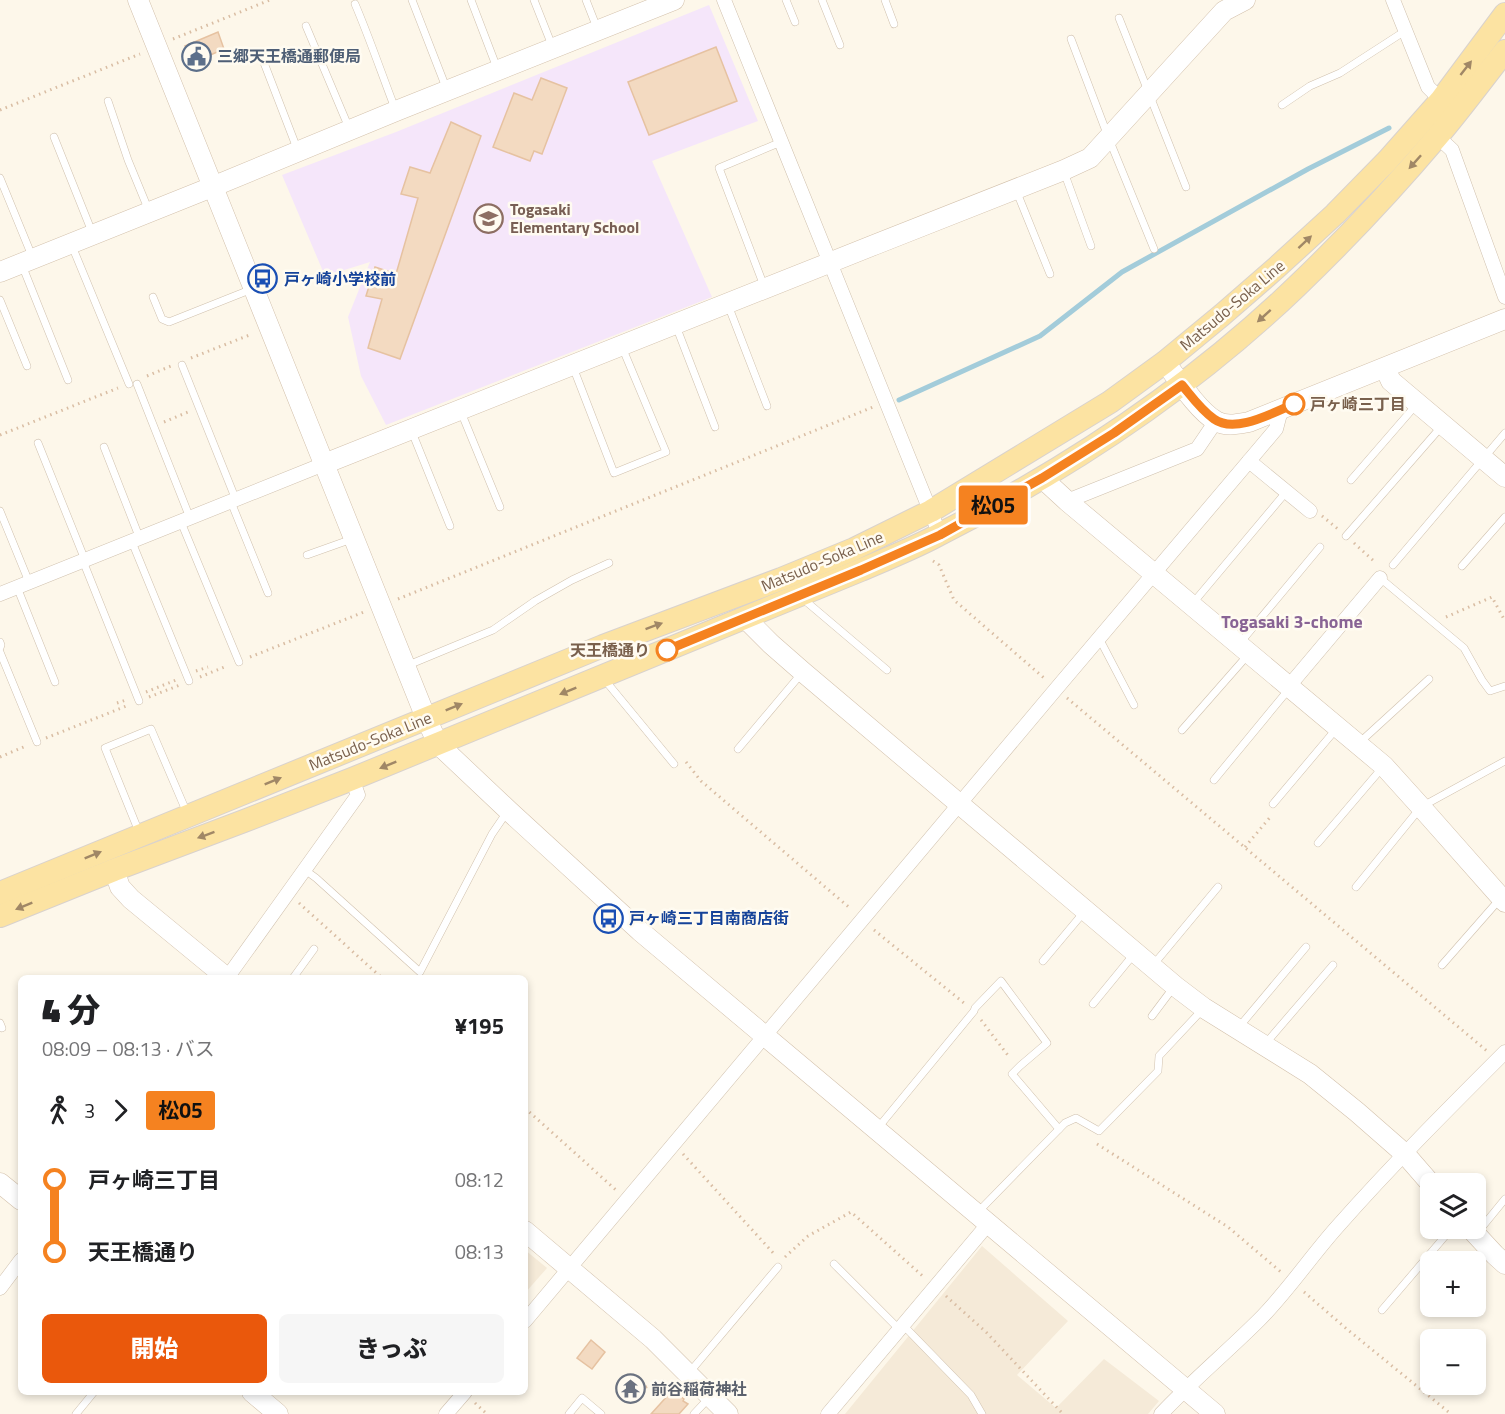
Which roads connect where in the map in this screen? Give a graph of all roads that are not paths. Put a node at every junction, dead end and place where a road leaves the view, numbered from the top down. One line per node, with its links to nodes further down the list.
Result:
1 (138, 0): 42 (street)
2 (412, 0): 28 (lane)
3 (471, 0): 27 (lane)
4 (534, 0): 24 (lane)
5 (586, 0): 20 (lane)
6 (674, 0): 14 (street)
7 (724, 0): 38 (street)
8 (786, 0): 17 (lane)
9 (822, 0): 23 (lane)
10 (885, 0): 18 (lane)
11 (1245, 0): 29 (street)
12 (1393, 0): 21 (street)
13 (355, 4): 33 (lane)
14 (646, 5): 20 (street)
15 (1505, 14): 30 (main road, Matsudo-Soka Line, one-way to 15)
16 (1119, 18): 29 (lane)
17 (795, 22)
18 (894, 24)
19 (306, 26): 34 (lane)
20 (598, 30): 24 (street)
21 (1405, 31): 30 (street); 32 (lane)
22 (1071, 39): 37 (lane)
23 (840, 45)
24 (553, 49): 27 (street)
25 (1505, 51): 35 (main road, Matsudo-Soka Line)
26 (261, 55): 39 (lane)
27 (498, 70): 28 (street)
28 (448, 90): 33 (street)
29 (1149, 93): 37 (street); 43 (lane)
30 (1441, 100): 63 (main road, Matsudo-Soka Line, one-way to 30)
31 (108, 101): 45 (lane)
32 (1282, 105)
33 (396, 111): 34 (street)
34 (349, 130): 39 (street)
35 (1438, 136): 57 (street); 71 (main road, Matsudo-Soka Line, one-way to 71)
36 (54, 137): 46 (lane)
37 (1108, 139): 40 (street); 49 (lane)
38 (782, 142): 51 (street); 55 (lane)
39 (298, 151): 42 (street)
40 (1064, 170): 44 (street); 48 (lane)
41 (0, 178): 50 (lane)
42 (213, 187): 45 (street); 54 (street)
43 (1186, 187)
44 (1015, 189): 51 (street); 53 (lane)
45 (149, 212): 46 (street)
46 (93, 235): 47 (street)
47 (71, 244): 50 (street); 69 (lane)
48 (1091, 246)
49 (1154, 249)
50 (27, 261): 52 (street); 68 (lane)
51 (829, 262): 55 (street); 94 (street)
52 (0, 273)
53 (1050, 274)
54 (254, 288): 56 (lane); 85 (street)
55 (765, 288): 59 (street)
56 (153, 297)
57 (1505, 297)
58 (0, 300): 66 (lane)
59 (727, 303): 61 (street); 73 (lane)
60 (1505, 319): 67 (street)
61 (675, 324): 62 (street); 78 (lane)
62 (622, 346): 65 (street); 65 (lane)
63 (1165, 362): 71 (street); 94 (main road, Matsudo-Soka Line)
64 (182, 365): 90 (lane)
65 (572, 365): 74 (street)
66 (27, 366)
67 (1385, 368): 72 (street); 75 (street)
68 (68, 380)
69 (129, 384)
70 (137, 384): 97 (lane)
71 (1182, 385): 76 (street); 87 (main road, Matsudo-Soka Line)
72 (1417, 403): 77 (street); 88 (lane)
73 (767, 406)
74 (460, 410): 79 (street); 92 (lane)
75 (1281, 410): 76 (street); 84 (street)
76 (1216, 421): 91 (street)
77 (1443, 425): 83 (street); 100 (lane)
78 (715, 428)
79 (411, 430): 85 (street); 98 (lane)
80 (1505, 433): 83 (lane)
81 (38, 443): 105 (lane)
82 (104, 447): 102 (lane)
83 (1484, 458): 86 (street); 107 (lane)
84 (1249, 461): 89 (street); 109 (street)
85 (324, 464): 90 (street); 101 (street)
86 (1505, 477)
87 (1042, 478): 91 (street); 99 (main road, Matsudo-Soka Line)
88 (1351, 480)
89 (1287, 491): 95 (street); 115 (lane)
90 (233, 501): 97 (street); 112 (lane)
91 (1067, 501): 109 (street)
92 (500, 507)
93 (0, 511): 111 (lane)
94 (931, 511): 99 (street); 133 (main road, Matsudo-Soka Line, one-way to 94)
95 (1310, 511)
96 (1505, 517): 108 (lane)
97 (186, 520): 102 (street); 121 (lane)
98 (450, 526)
99 (940, 535): 114 (main road, Matsudo-Soka Line)
100 (1346, 536)
101 (354, 538): 104 (lane); 122 (street)
102 (136, 540): 105 (street); 126 (lane)
103 (1320, 547): 119 (lane)
104 (307, 555)
105 (84, 560): 111 (street); 131 (lane)
106 (609, 563): 122 (lane)
107 (1393, 565)
108 (1462, 566)
109 (1154, 574): 115 (street); 117 (street)
110 (1380, 578): 129 (lane); 130 (street)
111 (23, 584): 113 (street); 128 (lane)
112 (268, 592)
113 (0, 594)
114 (799, 596): 116 (main road, Matsudo-Soka Line); 123 (lane)
115 (1191, 605): 119 (street)
116 (745, 618): 124 (street); 125 (main road, Matsudo-Soka Line)
117 (1099, 638): 132 (lane); 145 (street)
118 (0, 642): 120 (lane)
119 (1244, 649): 130 (street); 135 (lane)
120 (0, 650): 136 (lane)
121 (239, 662)
122 (405, 666): 133 (street)
123 (887, 670)
124 (803, 672): 139 (lane); 145 (street)
125 (602, 677): 137 (main road, Matsudo-Soka Line, one-way to 137); 141 (lane)
126 (188, 678)
127 (1429, 679): 138 (lane)
128 (55, 682)
129 (1505, 686)
130 (1290, 687): 134 (street); 144 (lane)
131 (137, 698)
132 (1134, 705)
133 (426, 718): 137 (street); 149 (main road, Matsudo-Soka Line, one-way to 133)
134 (1337, 728): 138 (street); 146 (lane)
135 (1182, 730)
136 (37, 742)
137 (438, 744): 143 (main road, Matsudo-Soka Line, one-way to 143); 148 (street)
138 (1357, 744): 142 (street)
139 (738, 749)
140 (1505, 761): 147 (lane)
141 (674, 764)
142 (1384, 766): 147 (street); 151 (lane)
143 (352, 779): 152 (main road, Matsudo-Soka Line, one-way to 152); 153 (street)
144 (1214, 780)
145 (960, 804): 158 (street); 175 (street)
146 (1273, 804)
147 (1421, 807): 155 (lane); 157 (street)
148 (509, 811): 153 (lane); 175 (street)
149 (188, 816): 150 (main road, Matsudo-Soka Line); 150 (lane)
150 (140, 836): 156 (main road, Matsudo-Soka Line, one-way to 150)
151 (1318, 843)
152 (114, 870): 159 (main road, Matsudo-Soka Line, one-way to 159); 167 (street)
153 (305, 870): 168 (street)
154 (1218, 887): 166 (lane)
155 (1356, 887)
156 (0, 892)
157 (1503, 900): 165 (lane)
158 (1086, 910): 162 (street); 163 (lane)
159 (0, 916)
160 (1306, 947): 174 (lane)
161 (314, 949): 169 (lane)
162 (1136, 952): 166 (street); 171 (lane)
163 (1043, 961)
164 (1333, 965): 176 (lane)
165 (1442, 965)
166 (1152, 966): 170 (street)
167 (223, 975)
168 (229, 975)
169 (295, 975)
170 (1175, 986): 172 (street); 173 (lane)
171 (1093, 1004)
172 (1204, 1008): 174 (street); 179 (lane)
173 (1152, 1016)
174 (1237, 1029): 176 (street)
175 (766, 1035): 178 (street); 194 (street)
176 (1264, 1046): 180 (street)
177 (1501, 1056): 180 (street)
178 (877, 1129): 179 (lane); 185 (street)
179 (1059, 1129): 185 (lane)
180 (1405, 1154): 181 (street); 200 (street)
181 (1421, 1173)
182 (0, 1183): 183 (street)
183 (18, 1198)
184 (1505, 1199): 186 (lane)
185 (983, 1218): 198 (street); 200 (street)
186 (1486, 1218)
187 (528, 1233): 194 (street)
188 (1443, 1239): 196 (lane)
189 (1480, 1239): 192 (street)
190 (18, 1264): 195 (street)
191 (834, 1264): 198 (lane)
192 (1505, 1264)
193 (778, 1267): 199 (lane)
194 (570, 1268): 197 (street); 199 (street)
195 (0, 1288)
196 (1382, 1310)
197 (528, 1317)
198 (901, 1327): 212 (street); 213 (lane)
199 (689, 1374): 204 (street)
200 (1185, 1389): 214 (street); 215 (street)
201 (92, 1395): 205 (lane)
202 (256, 1395): 206 (street)
203 (462, 1395): 207 (street)
204 (711, 1396): 210 (lane); 211 (street)
205 (76, 1414)
206 (278, 1414)
207 (446, 1414)
208 (569, 1414): 209 (lane)
209 (601, 1414)
210 (694, 1414)
211 (728, 1414)
212 (828, 1414)
213 (982, 1414)
214 (1161, 1414)
215 (1215, 1414)

